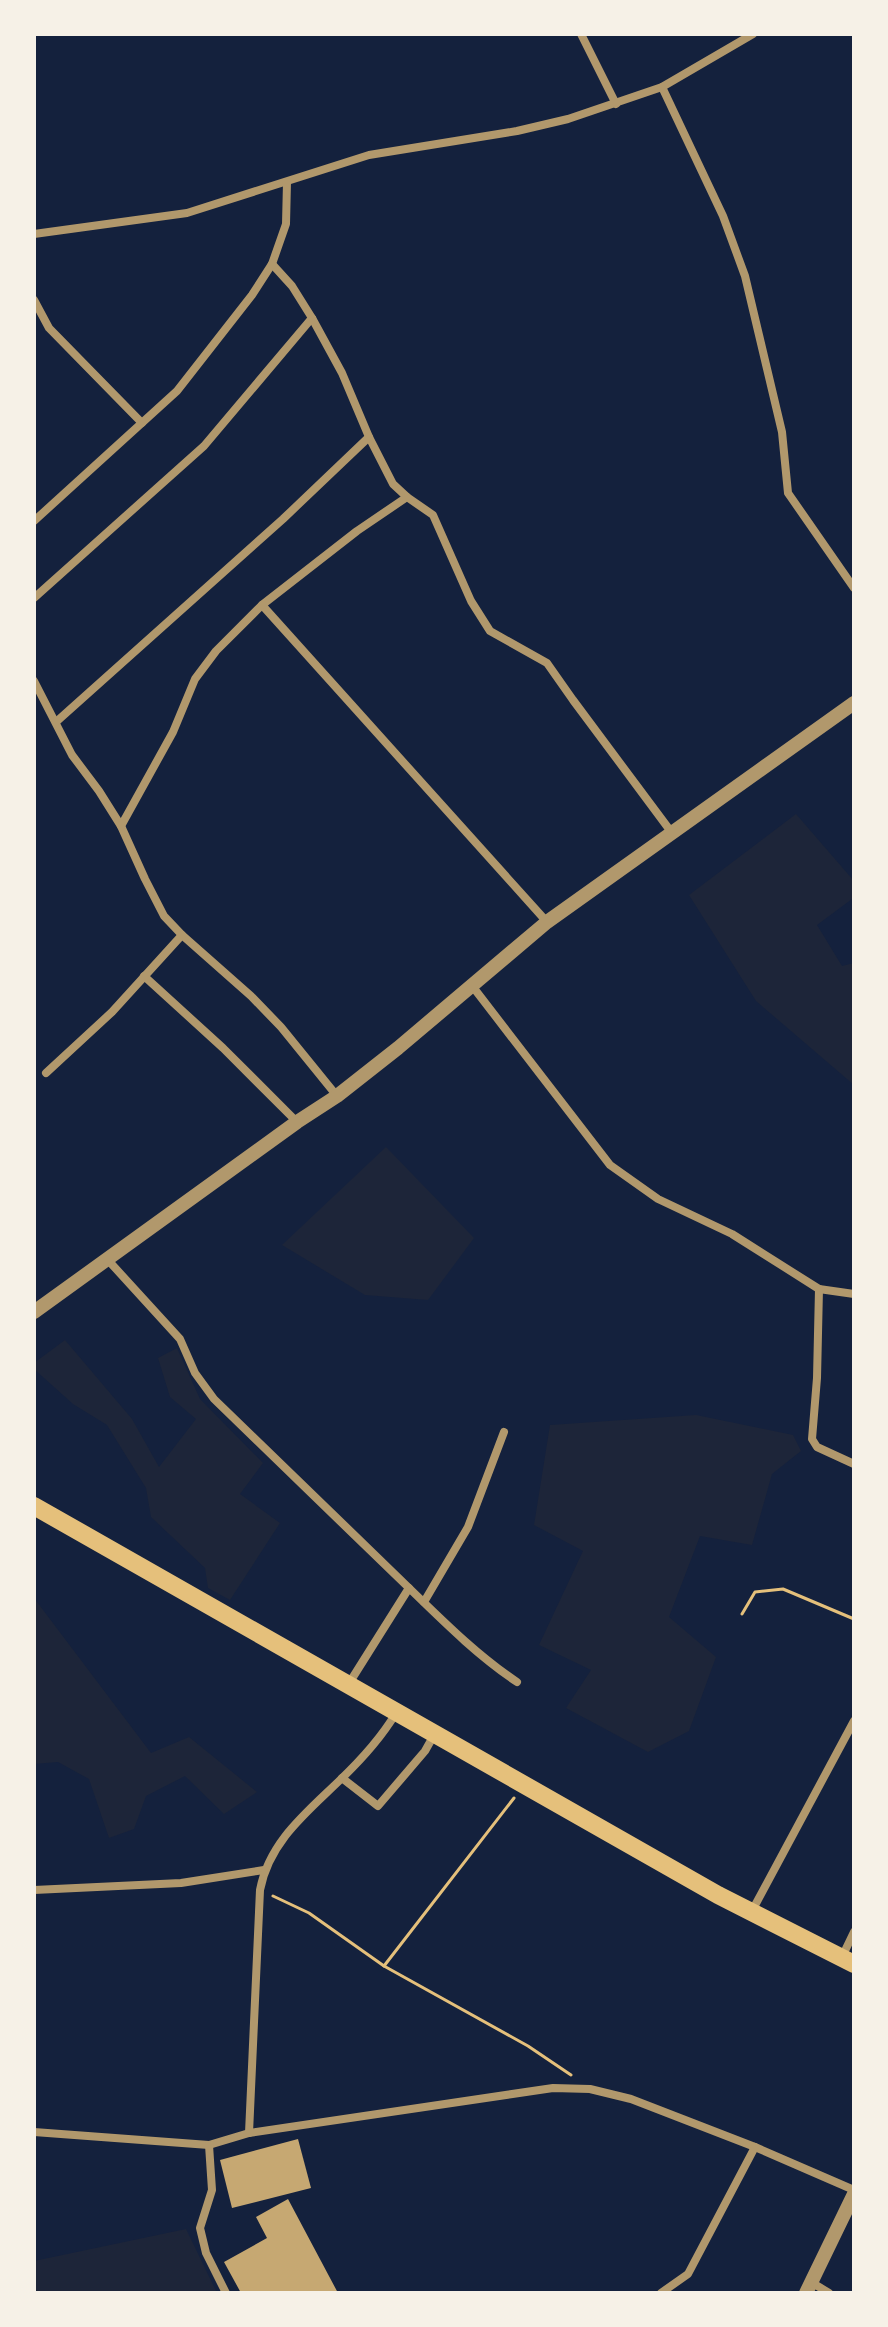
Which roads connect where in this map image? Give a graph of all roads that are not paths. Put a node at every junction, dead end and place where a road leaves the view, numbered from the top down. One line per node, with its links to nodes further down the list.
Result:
1 (581, 34): 4 (street)
2 (753, 34): 3 (street)
3 (662, 87): 4 (street); 14 (street)
4 (616, 104): 5 (street)
5 (287, 182): 6 (street); 7 (street)
6 (34, 234)
7 (272, 264): 9 (street); 10 (street)
8 (34, 300): 10 (street)
9 (312, 318): 11 (street); 15 (street)
10 (142, 423): 13 (street)
11 (369, 437): 12 (street); 19 (street)
12 (407, 497): 16 (street); 21 (street)
13 (34, 521)
14 (854, 588)
15 (34, 598)
16 (262, 605): 20 (street); 22 (street)
17 (35, 687): 19 (street)
18 (854, 703): 21 (street)
19 (56, 722): 20 (street)
20 (121, 826): 23 (street)
21 (672, 833): 22 (street)
22 (547, 922): 25 (street)
23 (182, 935): 24 (street); 27 (street)
24 (144, 976): 26 (street); 28 (street)
25 (473, 987): 27 (street); 30 (street)
26 (46, 1073)
27 (337, 1096): 28 (street)
28 (297, 1122): 29 (street)
29 (107, 1259): 32 (street); 36 (street)
30 (819, 1289): 31 (street); 34 (street)
31 (854, 1294)
32 (34, 1312)
33 (504, 1432): 37 (street)
34 (854, 1464)
35 (34, 1506): 39 (main road)
36 (409, 1588): 37 (street); 39 (street)
37 (424, 1602): 38 (street)
38 (517, 1682)
39 (347, 1686): 40 (main road)
40 (396, 1713): 42 (main road); 43 (street)
41 (854, 1721): 46 (street)
42 (434, 1735): 43 (street); 46 (main road)
43 (342, 1778): 44 (street)
44 (264, 1870): 45 (street); 50 (street)
45 (34, 1890)
46 (751, 1912): 48 (main road)
47 (854, 1932): 48 (street)
48 (848, 1961)
49 (34, 2132): 51 (street)
50 (249, 2133): 51 (street); 52 (street)
51 (209, 2145): 56 (street)
52 (755, 2147): 53 (street); 55 (street)
53 (854, 2192): 54 (street)
54 (809, 2288): 57 (street)
55 (665, 2292)
56 (226, 2293)
57 (829, 2293)

